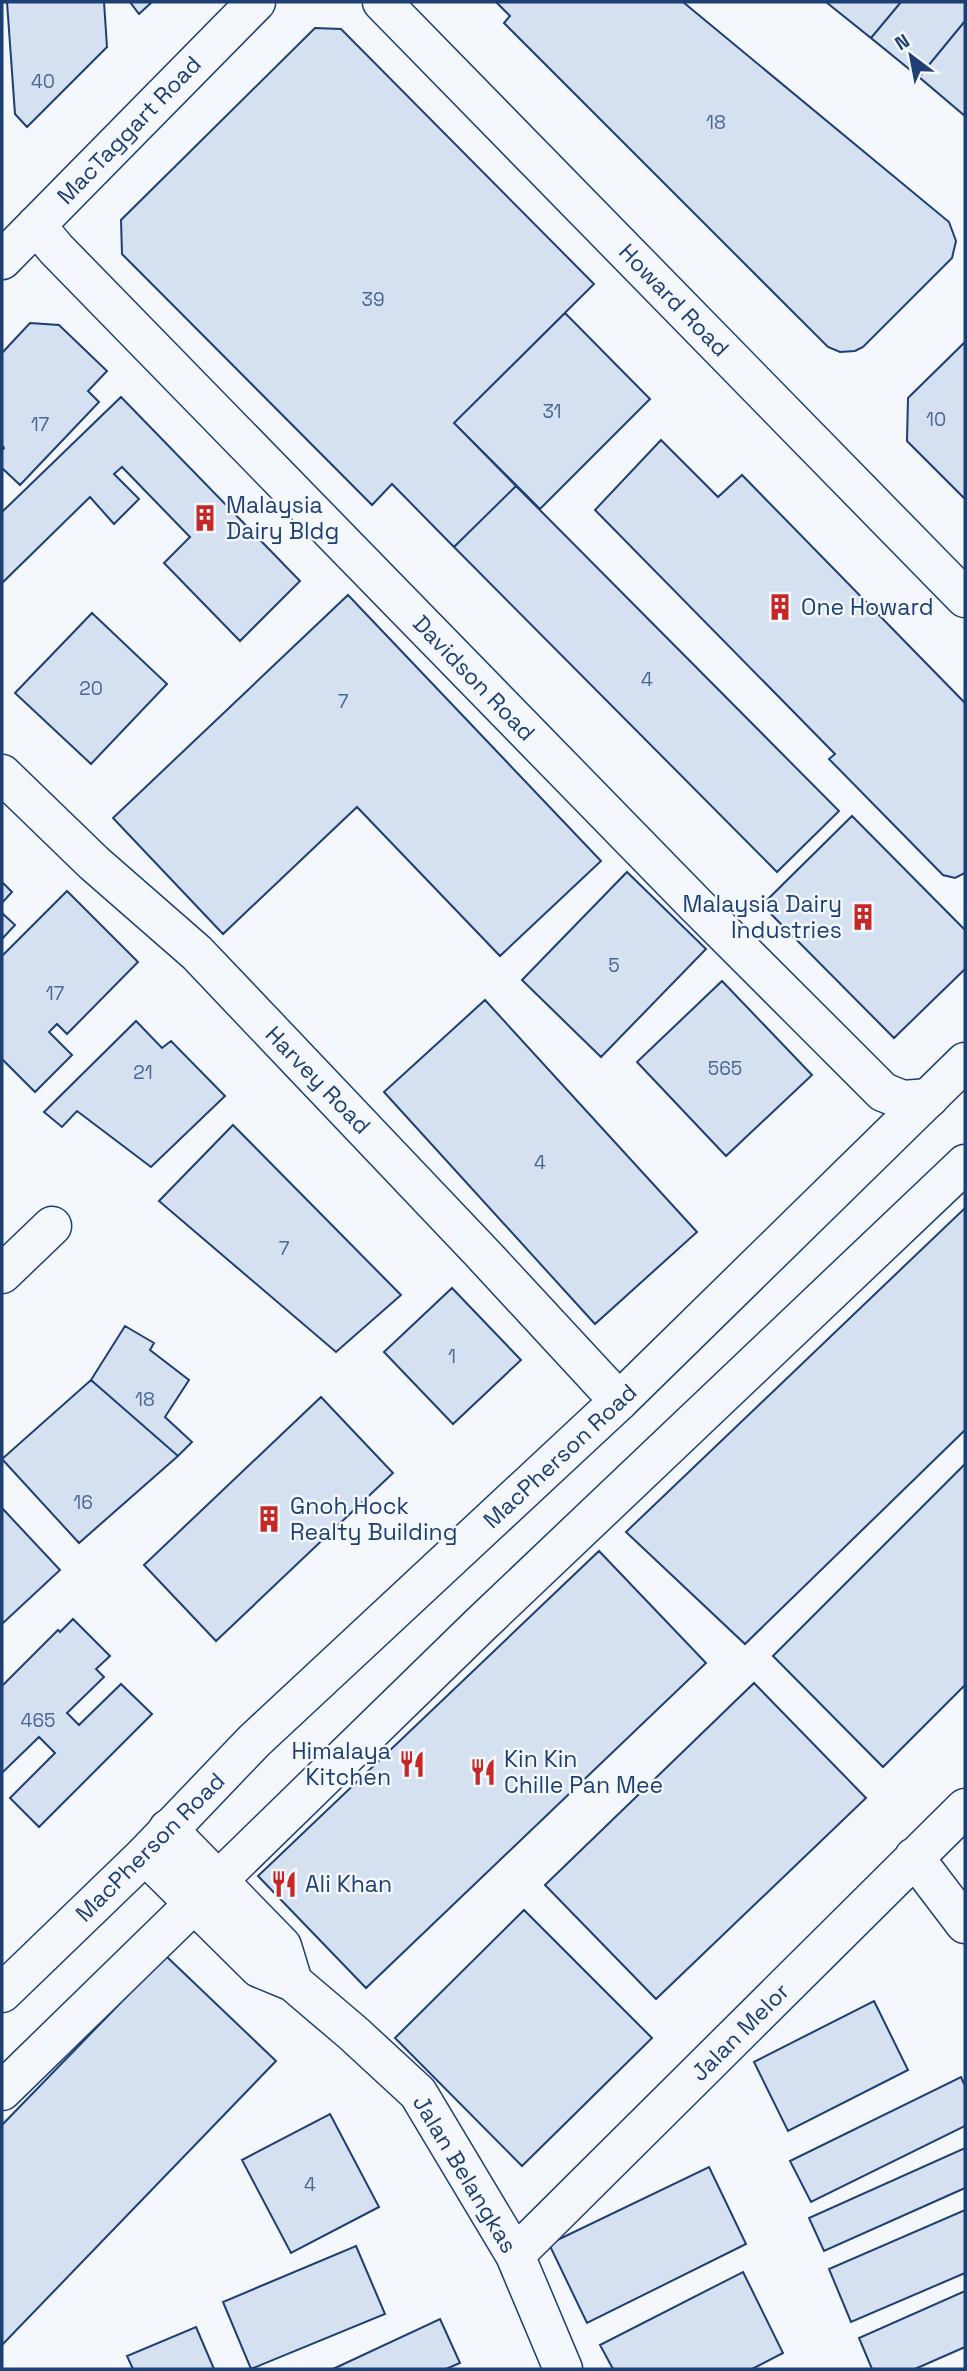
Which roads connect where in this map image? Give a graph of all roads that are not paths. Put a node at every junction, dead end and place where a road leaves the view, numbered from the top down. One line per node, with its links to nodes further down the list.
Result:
1 (256, 2): 3 (street, MacTaggart Road)
2 (382, 2): 5 (street, Howard Road)
3 (36, 225): 4 (street, MacTaggart Road); 8 (street, Davidson Road)
4 (2, 260)
5 (965, 598)
6 (2, 774): 12 (street, Harvey Road)
7 (965, 1062): 8 (street, MacPherson Road)
8 (929, 1098): 12 (street, MacPherson Road)
9 (965, 1164): 16 (street)
10 (51, 1226): 11 (street)
11 (2, 1274)
12 (620, 1401): 14 (street, MacPherson Road)
13 (965, 1808): 15 (street, Jalan Melor)
14 (157, 1842): 16 (street, Jalan Belangkas); 18 (street, MacPherson Road)
15 (915, 1857): 17 (street); 20 (street, Jalan Melor)
16 (204, 1891): 19 (street); 20 (street, Jalan Belangkas)
17 (965, 1924)
18 (2, 1993)
19 (2, 2091)
20 (515, 2255): 21 (street, Jalan Belangkas)
21 (563, 2369)

